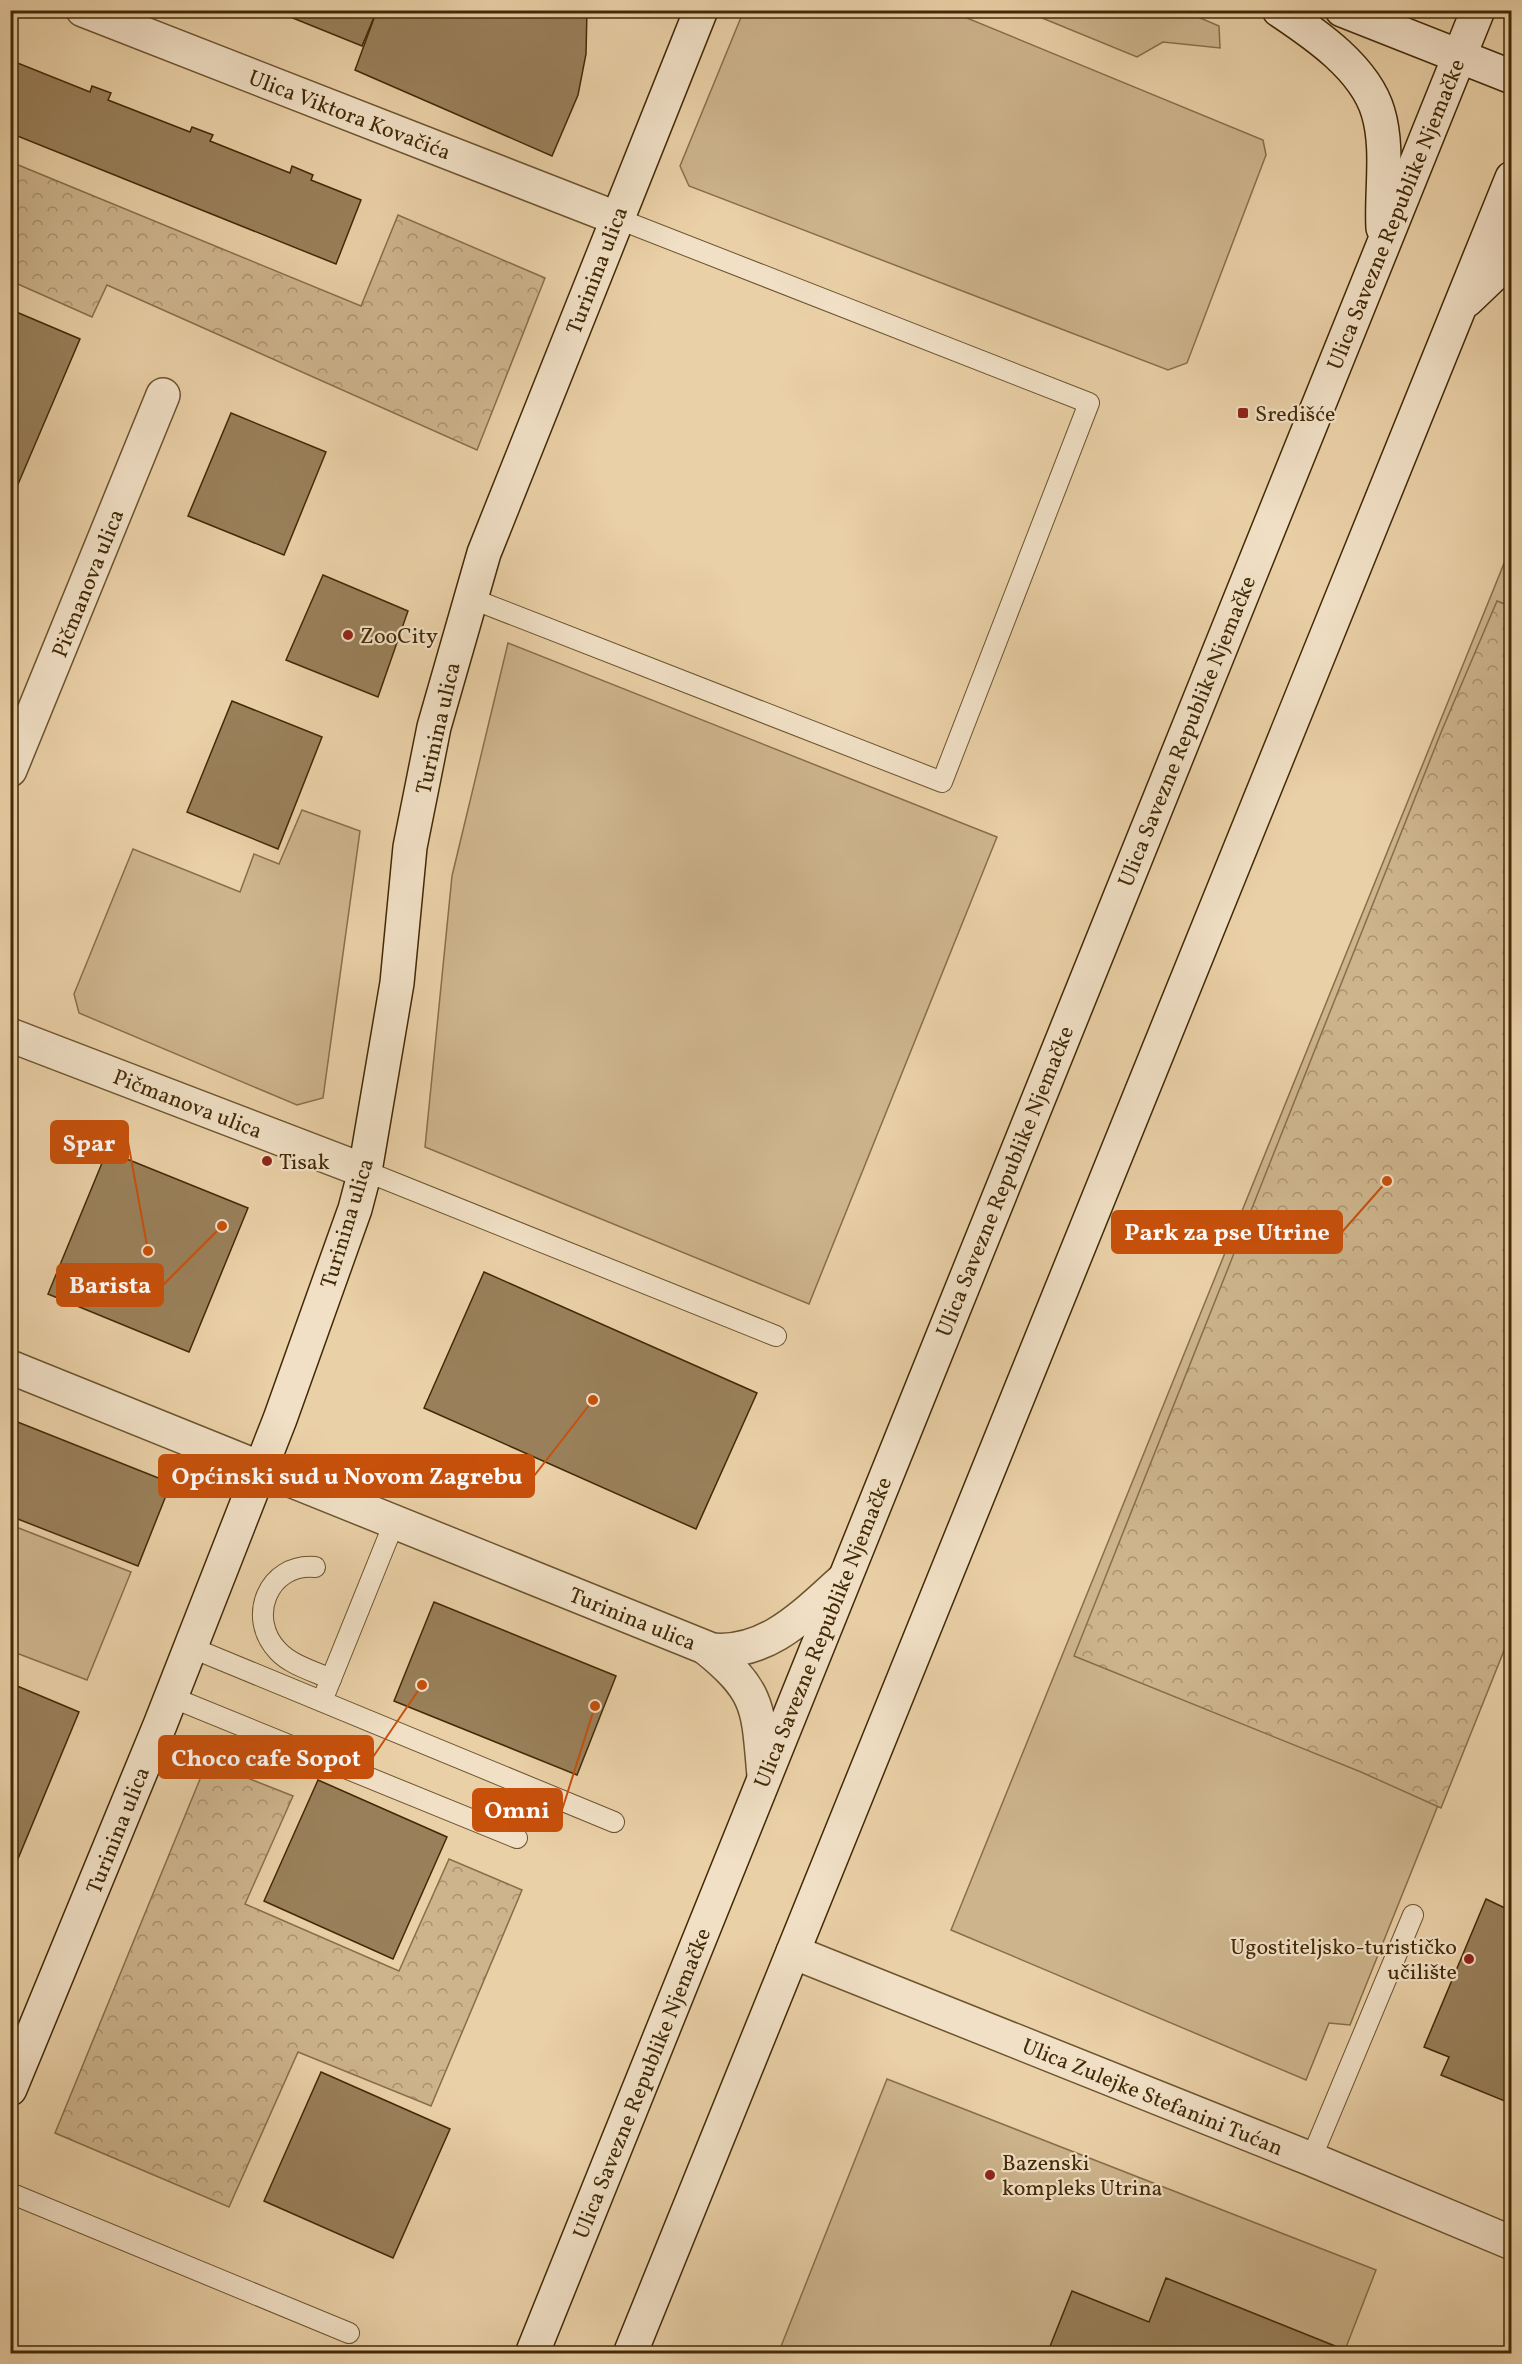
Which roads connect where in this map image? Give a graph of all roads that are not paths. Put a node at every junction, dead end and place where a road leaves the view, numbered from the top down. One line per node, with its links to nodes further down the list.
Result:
1 (83, 10): 9 (street, Ulica Viktora Kovačića)
2 (700, 10): 9 (street, Turinina ulica)
3 (1279, 10): 10 (street)
4 (1342, 10): 6 (street)
5 (1478, 10): 6 (street, Ulica Savezne Republike Njemačke)
6 (1460, 56): 7 (street); 10 (street, Ulica Savezne Republike Njemačke)
7 (1512, 77)
8 (1512, 178): 12 (street)
9 (616, 218): 14 (street, Turinina ulica); 14 (lane)
10 (1383, 242): 23 (street, Ulica Savezne Republike Njemačke)
11 (1512, 257): 12 (street)
12 (1457, 310): 33 (street)
13 (164, 395): 15 (street, Pičmanova ulica)
14 (470, 598): 17 (street, Turinina ulica)
15 (10, 770)
16 (10, 1035): 17 (street, Pičmanova ulica)
17 (366, 1171): 18 (lane); 20 (street, Turinina ulica)
18 (776, 1336)
19 (10, 1367): 20 (street)
20 (259, 1469): 21 (street, Turinina ulica); 24 (street, Turinina ulica)
21 (394, 1523): 25 (street, Turinina ulica); 26 (lane)
22 (315, 1568): 26 (lane)
23 (843, 1580): 25 (street, Turinina ulica); 29 (street, Ulica Savezne Republike Njemačke)
24 (190, 1647): 27 (street, Turinina ulica); 28 (lane)
25 (706, 1648): 29 (street, Turinina ulica)
26 (331, 1679): 28 (lane)
27 (171, 1697): 31 (lane); 34 (street, Turinina ulica)
28 (321, 1701): 30 (lane)
29 (764, 1776): 39 (street, Ulica Savezne Republike Njemačke)
30 (614, 1822)
31 (517, 1838)
32 (1413, 1915): 35 (lane)
33 (793, 1952): 35 (street, Ulica Zulejke Stefanini Tućan); 40 (street)
34 (10, 2089)
35 (1311, 2159): 37 (street, Ulica Zulejke Stefanini Tućan)
36 (10, 2193): 38 (lane)
37 (1512, 2243)
38 (349, 2333)
39 (532, 2354)
40 (630, 2354)

